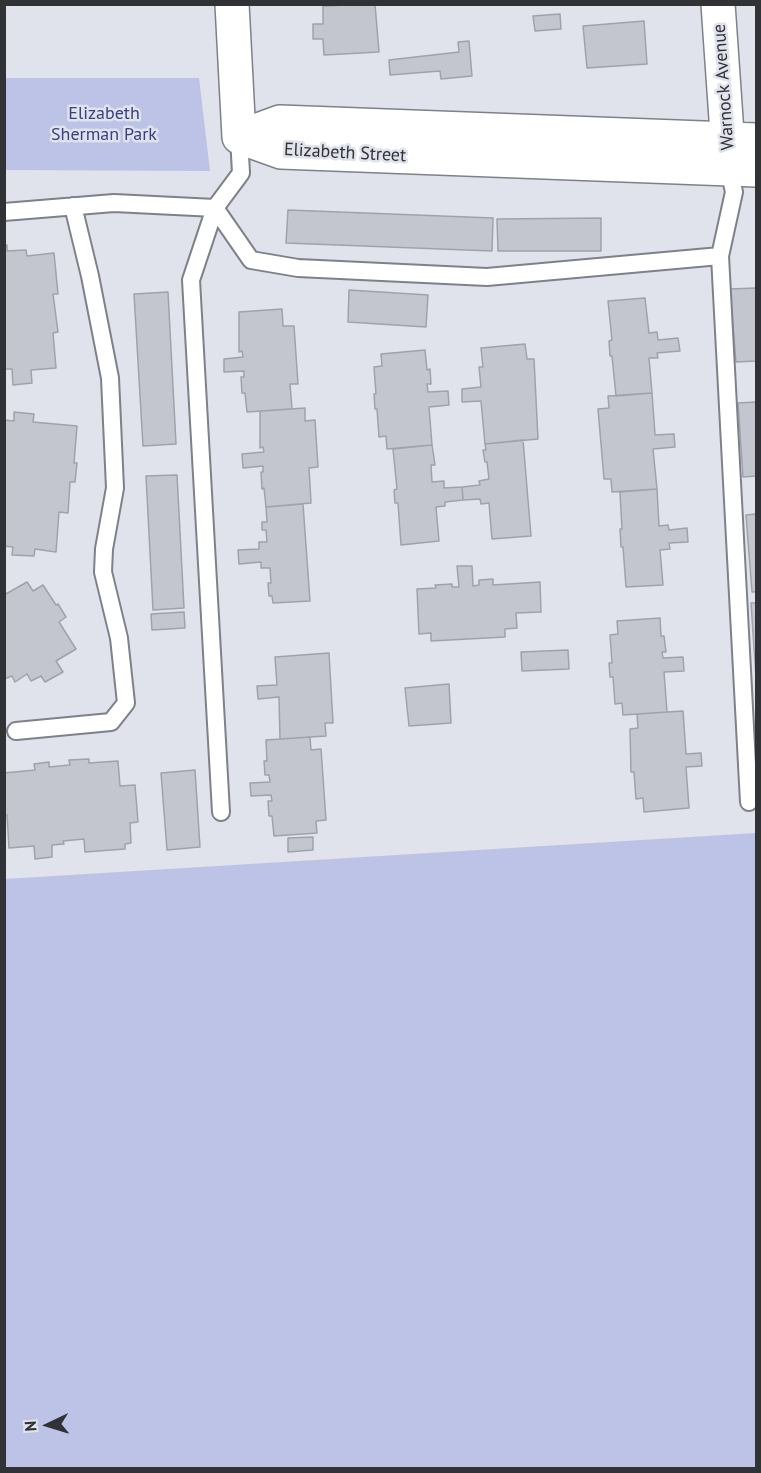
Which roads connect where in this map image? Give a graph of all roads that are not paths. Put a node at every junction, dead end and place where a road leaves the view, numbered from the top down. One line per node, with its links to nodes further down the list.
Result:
1 (232, 4): 3 (street)
2 (718, 4): 4 (street, Warnock Avenue)
3 (239, 137): 4 (street, Elizabeth Street); 6 (lane)
4 (742, 155): 8 (lane)
5 (73, 206): 6 (lane); 7 (lane); 9 (lane)
6 (215, 208): 8 (lane); 11 (lane)
7 (4, 212)
8 (720, 256): 10 (lane)
9 (16, 731)
10 (749, 802)
11 (221, 812)

